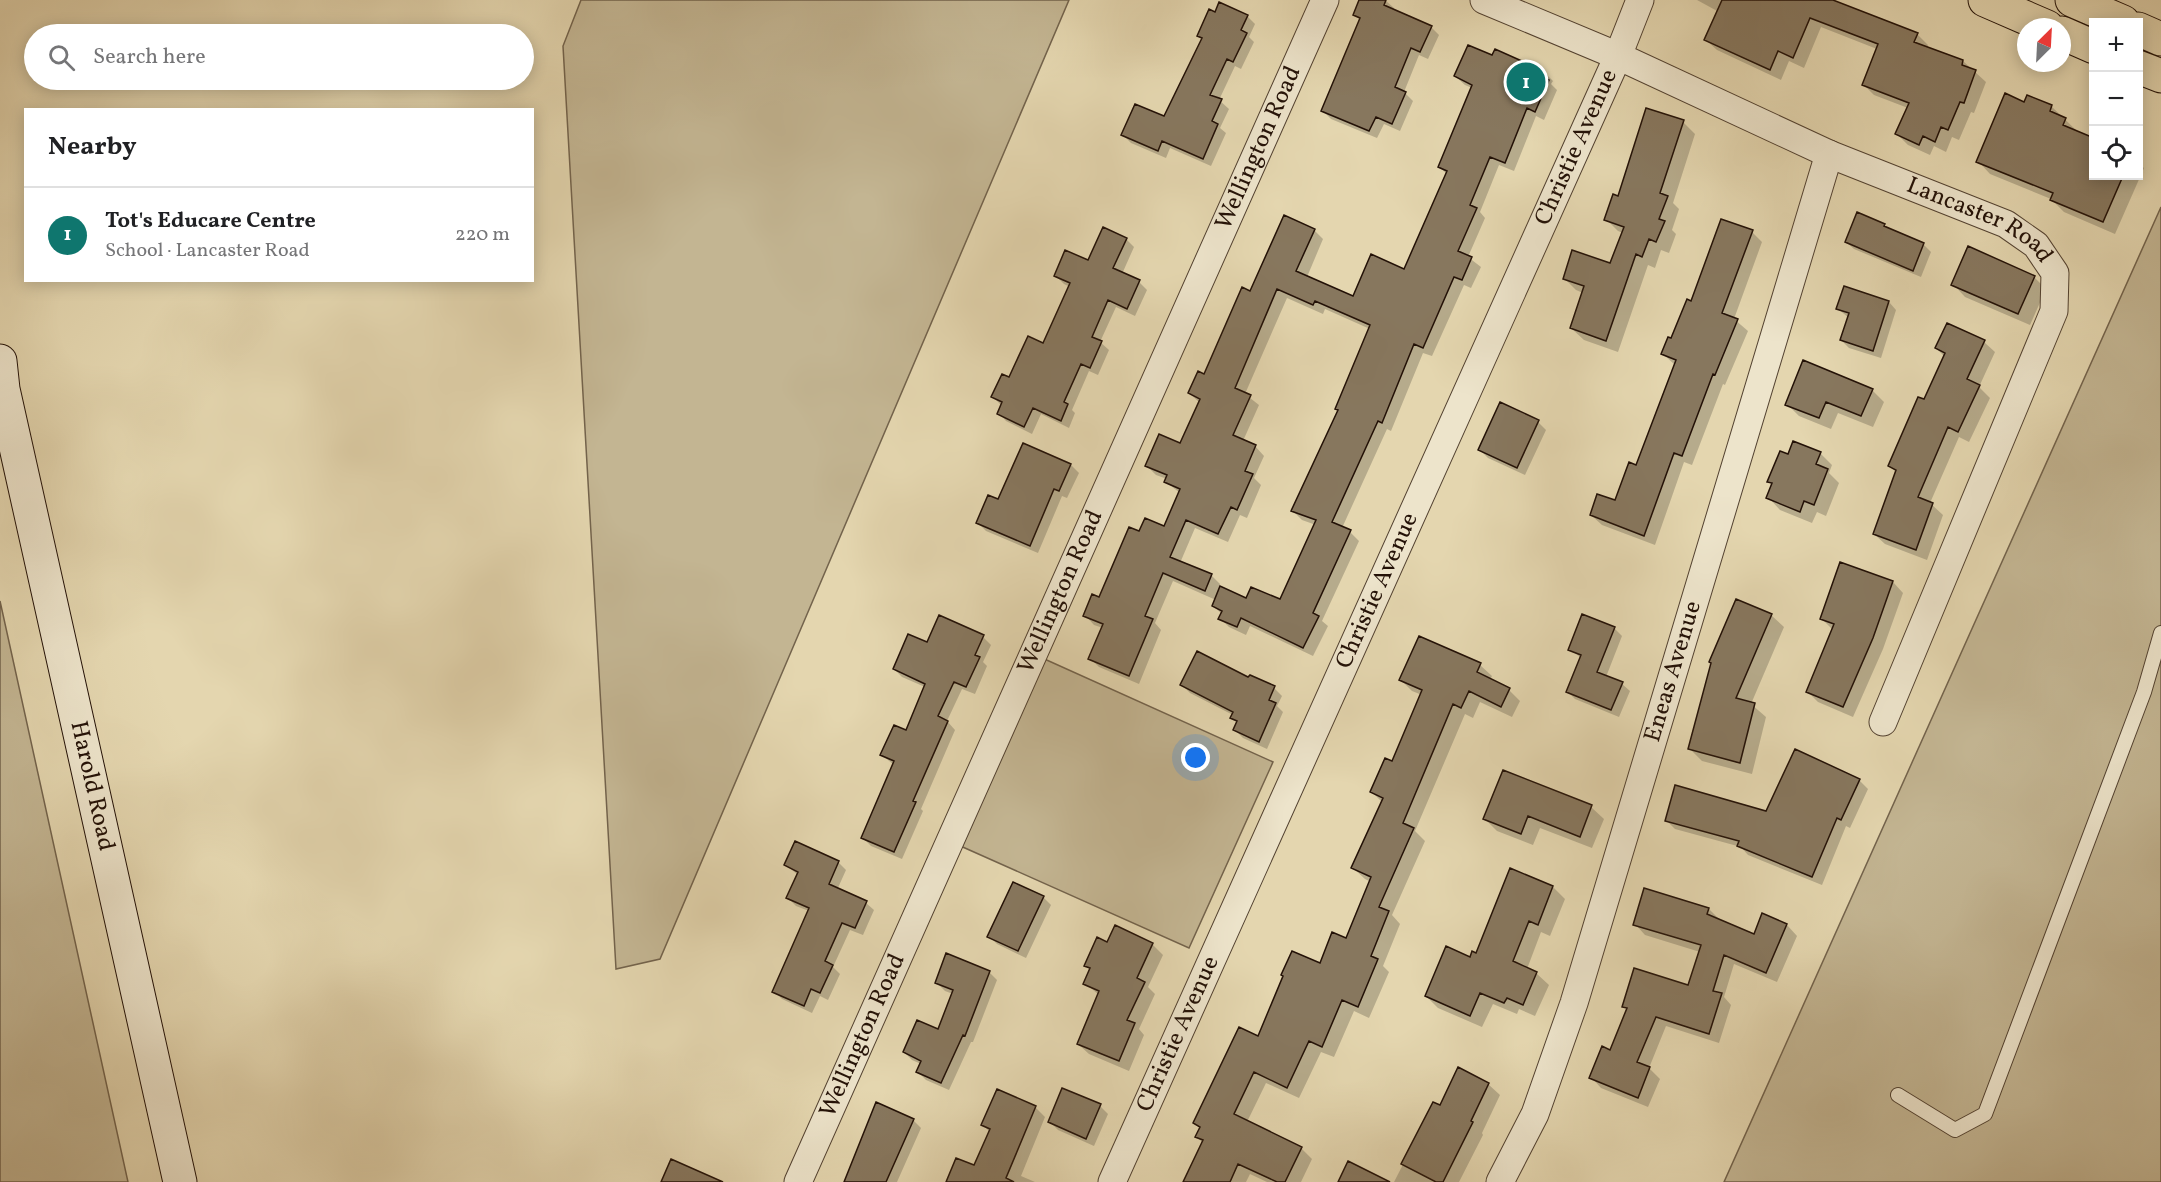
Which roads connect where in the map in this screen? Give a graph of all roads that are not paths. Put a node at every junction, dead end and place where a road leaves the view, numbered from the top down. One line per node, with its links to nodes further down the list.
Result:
1 (1325, 0): 21 (street, Wellington Road)
2 (1484, 0): 12 (street, Lancaster Road)
3 (1640, 0): 12 (street, Christie Avenue)
4 (1985, 0): 6 (highway)
5 (2072, 0): 7 (highway)
6 (2026, 18)
7 (2114, 18)
8 (2143, 31): 10 (highway)
9 (2071, 37): 11 (highway)
10 (2161, 39)
11 (2089, 45)
12 (1618, 56): 15 (street, Lancaster Road); 22 (street, Christie Avenue)
13 (2143, 69): 14 (highway)
14 (2161, 76)
15 (1829, 154): 18 (street, Lancaster Road); 23 (street, Eneas Avenue)
16 (1, 377): 20 (main road, Harold Road)
17 (2161, 633): 19 (lane)
18 (1883, 722)
19 (1898, 1095)
20 (180, 1182)
21 (798, 1182)
22 (1112, 1182)
23 (1500, 1182)

